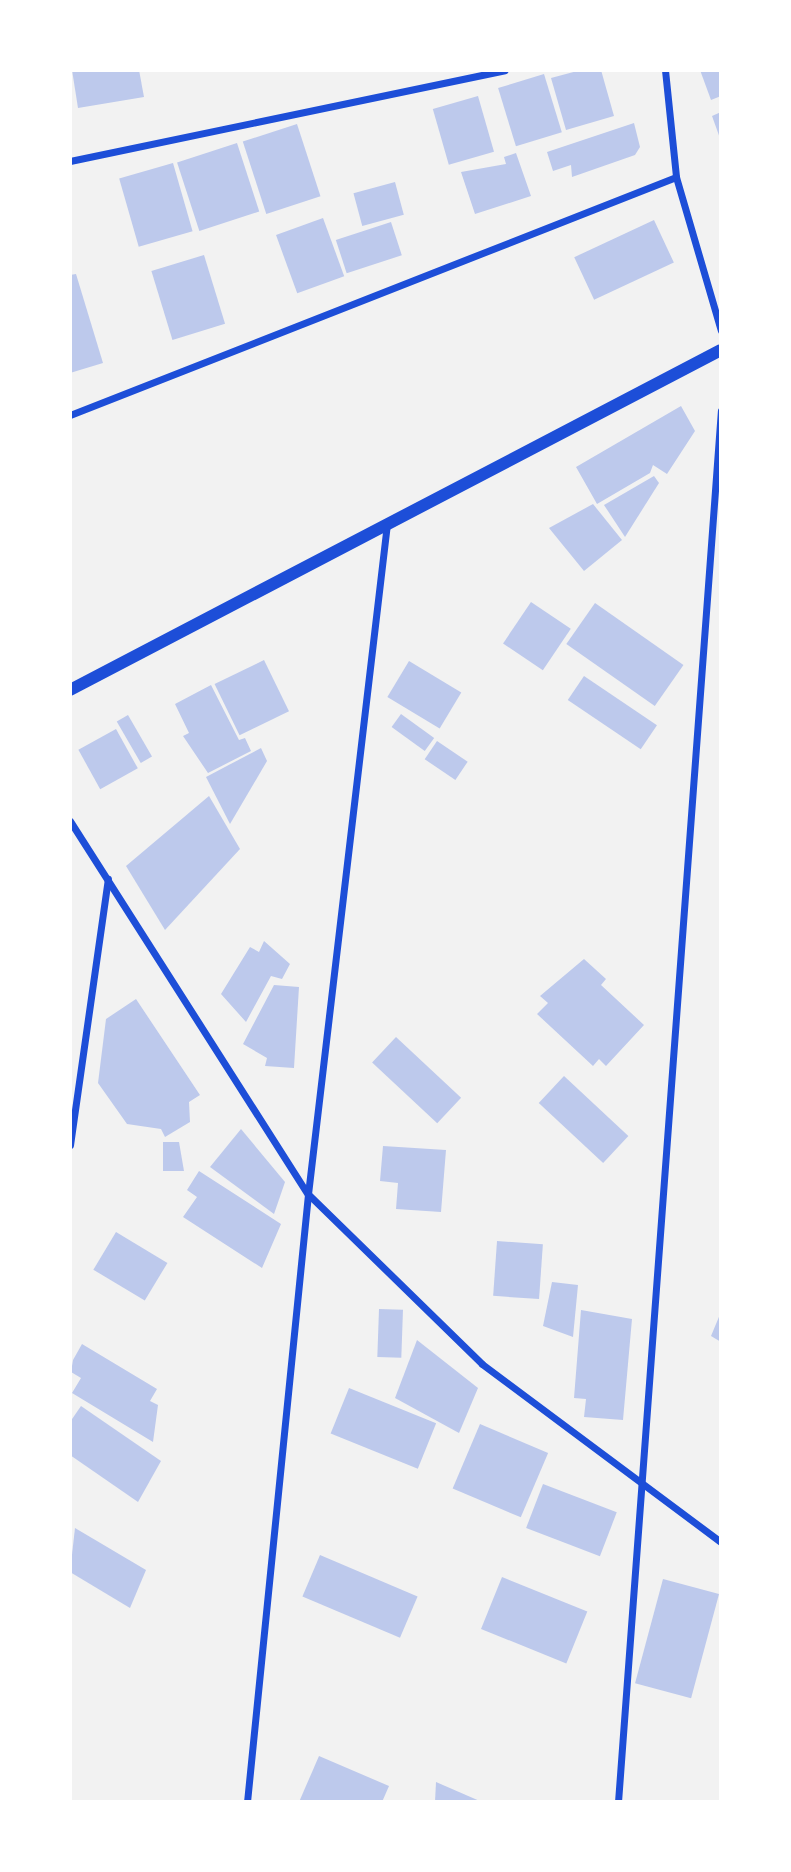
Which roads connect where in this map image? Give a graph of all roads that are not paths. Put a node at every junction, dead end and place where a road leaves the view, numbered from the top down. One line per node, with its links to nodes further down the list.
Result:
1 (505, 70): 3 (street)
2 (665, 70): 4 (street)
3 (70, 161)
4 (676, 177): 5 (street); 8 (street)
5 (721, 331)
6 (721, 350): 9 (street)
7 (721, 411): 15 (street)
8 (70, 415)
9 (387, 524): 10 (street); 14 (street)
10 (70, 691)
11 (70, 821): 12 (street)
12 (108, 878): 13 (street); 14 (street)
13 (70, 1145)
14 (308, 1195): 15 (street); 17 (street)
15 (641, 1488): 16 (street); 18 (street)
16 (721, 1542)
17 (247, 1802)
18 (618, 1802)

